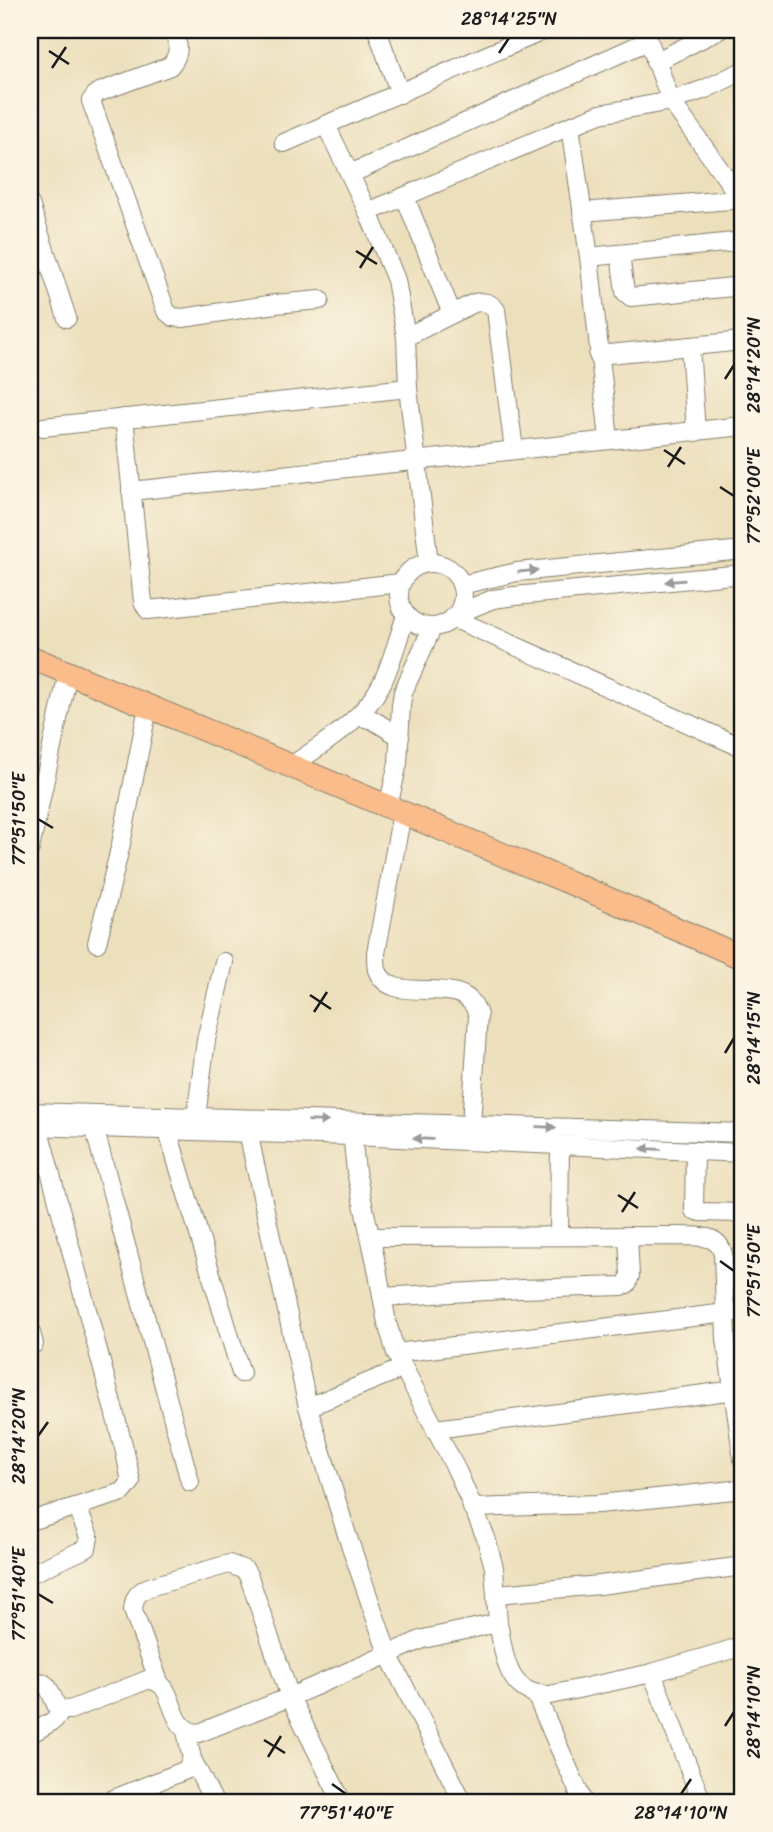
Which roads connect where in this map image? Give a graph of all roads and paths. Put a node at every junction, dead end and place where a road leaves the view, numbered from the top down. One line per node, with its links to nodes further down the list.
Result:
1 (173, 30): 23 (street)
2 (377, 30): 8 (street)
3 (545, 30): 8 (street)
4 (719, 30): 6 (street)
5 (646, 35): 6 (street); 13 (street)
6 (655, 62): 9 (street)
7 (740, 79): 9 (street)
8 (400, 94): 10 (street)
9 (671, 101): 11 (street); 15 (street)
10 (326, 125): 12 (street); 13 (street)
11 (570, 126): 14 (street); 18 (street)
12 (284, 143)
13 (350, 174): 17 (street)
14 (405, 197): 17 (street); 24 (street)
15 (742, 199): 18 (street)
16 (30, 204): 25 (street)
17 (369, 212): 26 (street)
18 (582, 212): 21 (street)
19 (743, 241): 20 (street)
20 (620, 254): 21 (street); 22 (street)
21 (589, 257): 29 (street)
22 (743, 286)
23 (320, 300)
24 (452, 314): 26 (street); 36 (street)
25 (67, 318)
26 (406, 337): 30 (street)
27 (743, 341): 28 (street)
28 (690, 346): 29 (street); 34 (street)
29 (598, 355): 35 (street)
30 (408, 388): 31 (street); 37 (street)
31 (124, 418): 32 (street); 38 (street)
32 (43, 426)
33 (743, 426): 34 (street)
34 (696, 432): 35 (street)
35 (609, 439): 36 (street)
36 (514, 450): 37 (street)
37 (416, 461): 38 (street); 40 (street)
38 (131, 491): 42 (street)
39 (743, 550): 43 (street, one-way to 39)
40 (429, 563): 42 (street); 43 (street)
41 (743, 574): 45 (street, one-way to 45)
42 (401, 583): 44 (street)
43 (461, 585): 45 (street)
44 (406, 616): 46 (street); 50 (street)
45 (455, 616): 46 (street); 52 (street)
46 (432, 628): 51 (street)
47 (30, 657): 48 (main road)
48 (68, 673): 49 (main road); 55 (street)
49 (148, 707): 53 (main road); 56 (street)
50 (358, 716): 51 (street); 53 (street)
51 (400, 737): 54 (street)
52 (743, 748)
53 (290, 766): 54 (main road)
54 (395, 810): 57 (main road); 61 (street)
55 (30, 849)
56 (97, 943)
57 (743, 958)
58 (225, 962): 59 (street)
59 (196, 1117): 60 (street); 64 (street, one-way to 64)
60 (32, 1121): 62 (street); 84 (street)
61 (471, 1125): 64 (street); 66 (street, one-way to 66)
62 (94, 1127): 63 (street); 82 (street)
63 (167, 1129): 65 (street); 77 (street)
64 (351, 1129): 65 (street); 67 (street, one-way to 64); 73 (street)
65 (248, 1132): 79 (street)
66 (743, 1133)
67 (560, 1145): 68 (street, one-way to 67); 71 (street)
68 (695, 1151): 69 (street); 70 (street)
69 (743, 1153)
70 (743, 1213)
71 (559, 1236): 72 (street); 73 (street)
72 (628, 1236): 74 (street); 75 (street)
73 (370, 1237): 74 (street)
74 (382, 1297): 76 (street)
75 (734, 1312): 76 (street); 78 (street)
76 (399, 1361): 79 (street); 80 (street)
77 (241, 1373)
78 (739, 1390): 80 (street); 81 (street)
79 (308, 1407): 92 (street)
80 (435, 1429): 85 (street)
81 (743, 1460)
82 (190, 1482)
83 (743, 1489): 85 (street)
84 (77, 1507): 86 (street); 88 (street)
85 (472, 1508): 89 (street)
86 (30, 1521)
87 (743, 1566): 89 (street)
88 (30, 1574)
89 (497, 1594): 90 (street)
90 (498, 1623): 92 (street); 96 (street)
91 (742, 1649): 93 (street)
92 (388, 1654): 97 (street); 105 (street)
93 (652, 1672): 96 (street); 107 (street)
94 (30, 1682): 98 (street)
95 (159, 1682): 97 (street); 98 (street); 99 (street)
96 (536, 1695): 106 (street)
97 (290, 1697): 99 (street); 104 (street)
98 (62, 1711): 100 (street)
99 (186, 1731): 101 (street)
100 (30, 1734)
101 (192, 1759): 102 (street); 103 (street)
102 (106, 1802)
103 (214, 1802)
104 (342, 1802)
105 (463, 1802)
106 (583, 1802)
107 (702, 1802)

